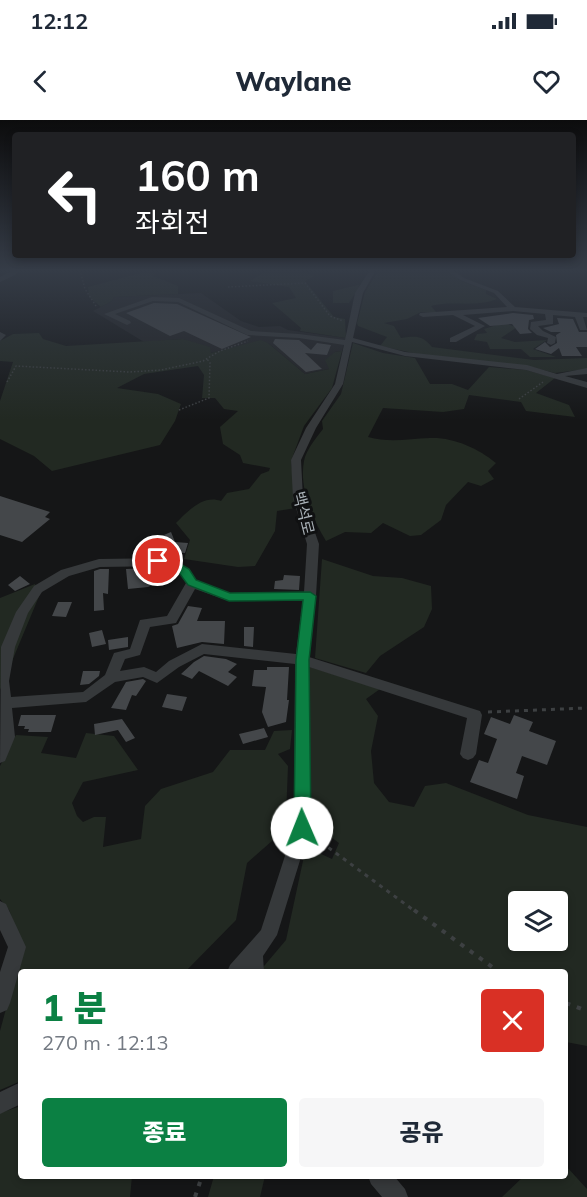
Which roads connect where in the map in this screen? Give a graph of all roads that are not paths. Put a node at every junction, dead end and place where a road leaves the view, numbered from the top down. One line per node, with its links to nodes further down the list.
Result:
1 (121, 320): 6 (street)
2 (221, 320): 10 (street)
3 (352, 320): 10 (street, 백석로)
4 (472, 320): 9 (street)
5 (550, 320): 11 (street)
6 (127, 323)
7 (0, 334): 8 (street)
8 (0, 339)
9 (453, 340)
10 (349, 341): 13 (street); 16 (street, 백석로)
11 (551, 344)
12 (587, 371): 13 (street)
13 (556, 375): 14 (street)
14 (587, 385)
15 (192, 583): 16 (street); 18 (street); 19 (street)
16 (310, 596): 17 (street, 백석로)
17 (303, 660): 18 (street); 20 (street); 23 (street, 백석로)
18 (111, 678): 19 (street)
19 (3, 703): 21 (street)
20 (468, 754)
21 (0, 757)
22 (0, 910): 24 (street)
23 (254, 962)
24 (0, 1003)
25 (18, 1094): 26 (street)
26 (0, 1103)
27 (381, 1179): 28 (street)
28 (397, 1197)

